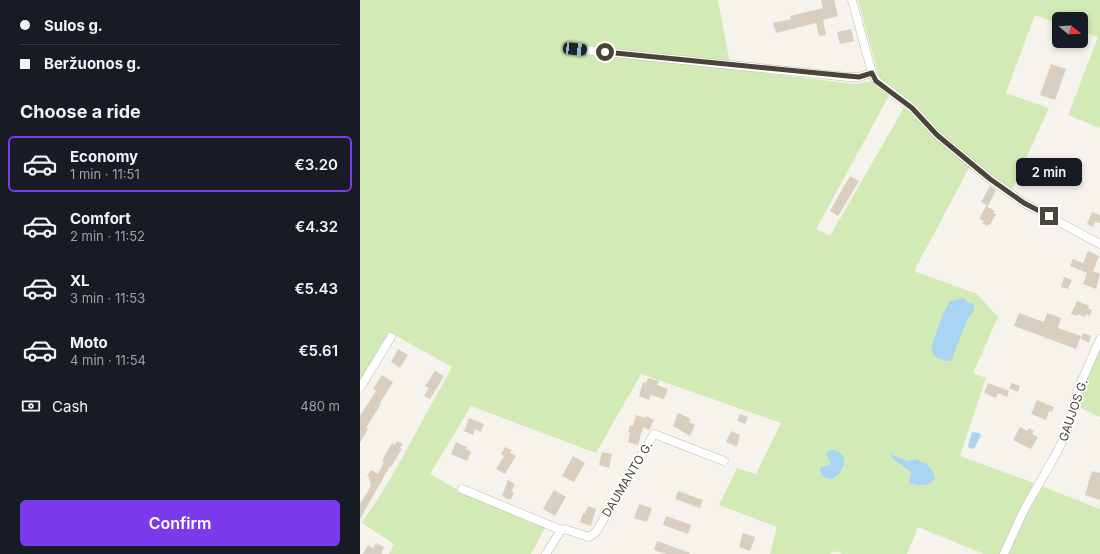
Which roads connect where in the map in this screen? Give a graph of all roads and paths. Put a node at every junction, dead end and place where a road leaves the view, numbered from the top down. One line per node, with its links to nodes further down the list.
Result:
1 (852, 0): 3 (street)
2 (575, 49): 3 (street)
3 (872, 73): 4 (street)
4 (1100, 244)
5 (391, 337): 7 (street)
6 (1100, 340): 12 (street, GAUJOS G.)
7 (360, 388)
8 (724, 461): 10 (street, DAUMANTO G.)
9 (462, 489): 10 (street)
10 (561, 530): 11 (street)
11 (546, 554)
12 (1004, 554)

